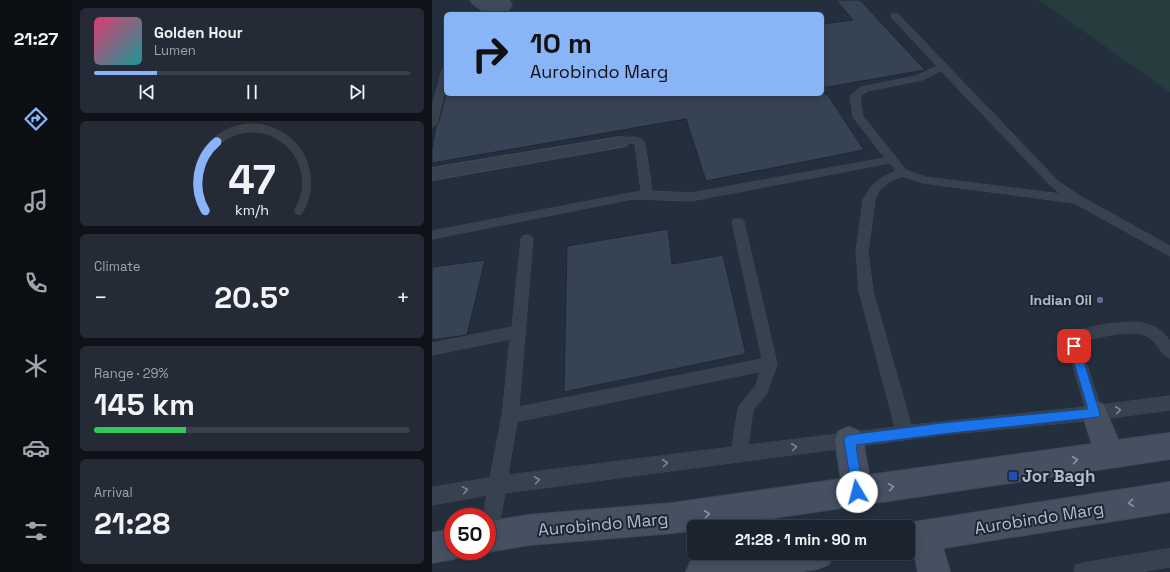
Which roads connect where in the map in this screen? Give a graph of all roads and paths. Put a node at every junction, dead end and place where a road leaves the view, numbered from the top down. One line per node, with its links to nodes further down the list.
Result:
1 (895, 16): 2 (lane)
2 (942, 67): 6 (lane); 10 (lane)
3 (444, 78): 4 (lane)
4 (432, 124)
5 (620, 142): 8 (street); 9 (lane)
6 (891, 160): 7 (lane); 9 (lane)
7 (902, 172): 10 (lane); 22 (lane)
8 (432, 174)
9 (647, 193): 12 (lane)
10 (1076, 199): 14 (lane)
11 (738, 222): 18 (lane)
12 (432, 235)
13 (527, 239): 15 (lane)
14 (1170, 252)
15 (517, 332): 16 (lane); 21 (lane)
16 (432, 349)
17 (1170, 352): 20 (lane)
18 (770, 364): 21 (lane); 25 (lane)
19 (1170, 403): 20 (lane, one-way to 19)
20 (1095, 414): 22 (lane); 26 (main road)
21 (510, 416): 27 (lane)
22 (905, 433): 23 (lane)
23 (849, 440): 25 (lane, one-way to 23); 28 (main road)
24 (1170, 446): 26 (main road, Aurobindo Marg)
25 (739, 454): 27 (lane, one-way to 25)
26 (1110, 455): 28 (main road, Aurobindo Marg, one-way to 26)
27 (498, 485): 29 (lane, one-way to 27); 31 (lane)
28 (857, 492): 32 (main road, Aurobindo Marg, one-way to 28)
29 (432, 496)
30 (1170, 497): 33 (main road, Aurobindo Marg, one-way to 33)
31 (494, 508)
32 (496, 536)
33 (916, 537): 39 (main road)
34 (444, 546): 35 (main road)
35 (432, 548)
36 (1170, 558): 40 (lane)
37 (775, 560): 38 (main road)
38 (702, 572)
39 (934, 572)
40 (1084, 572)

